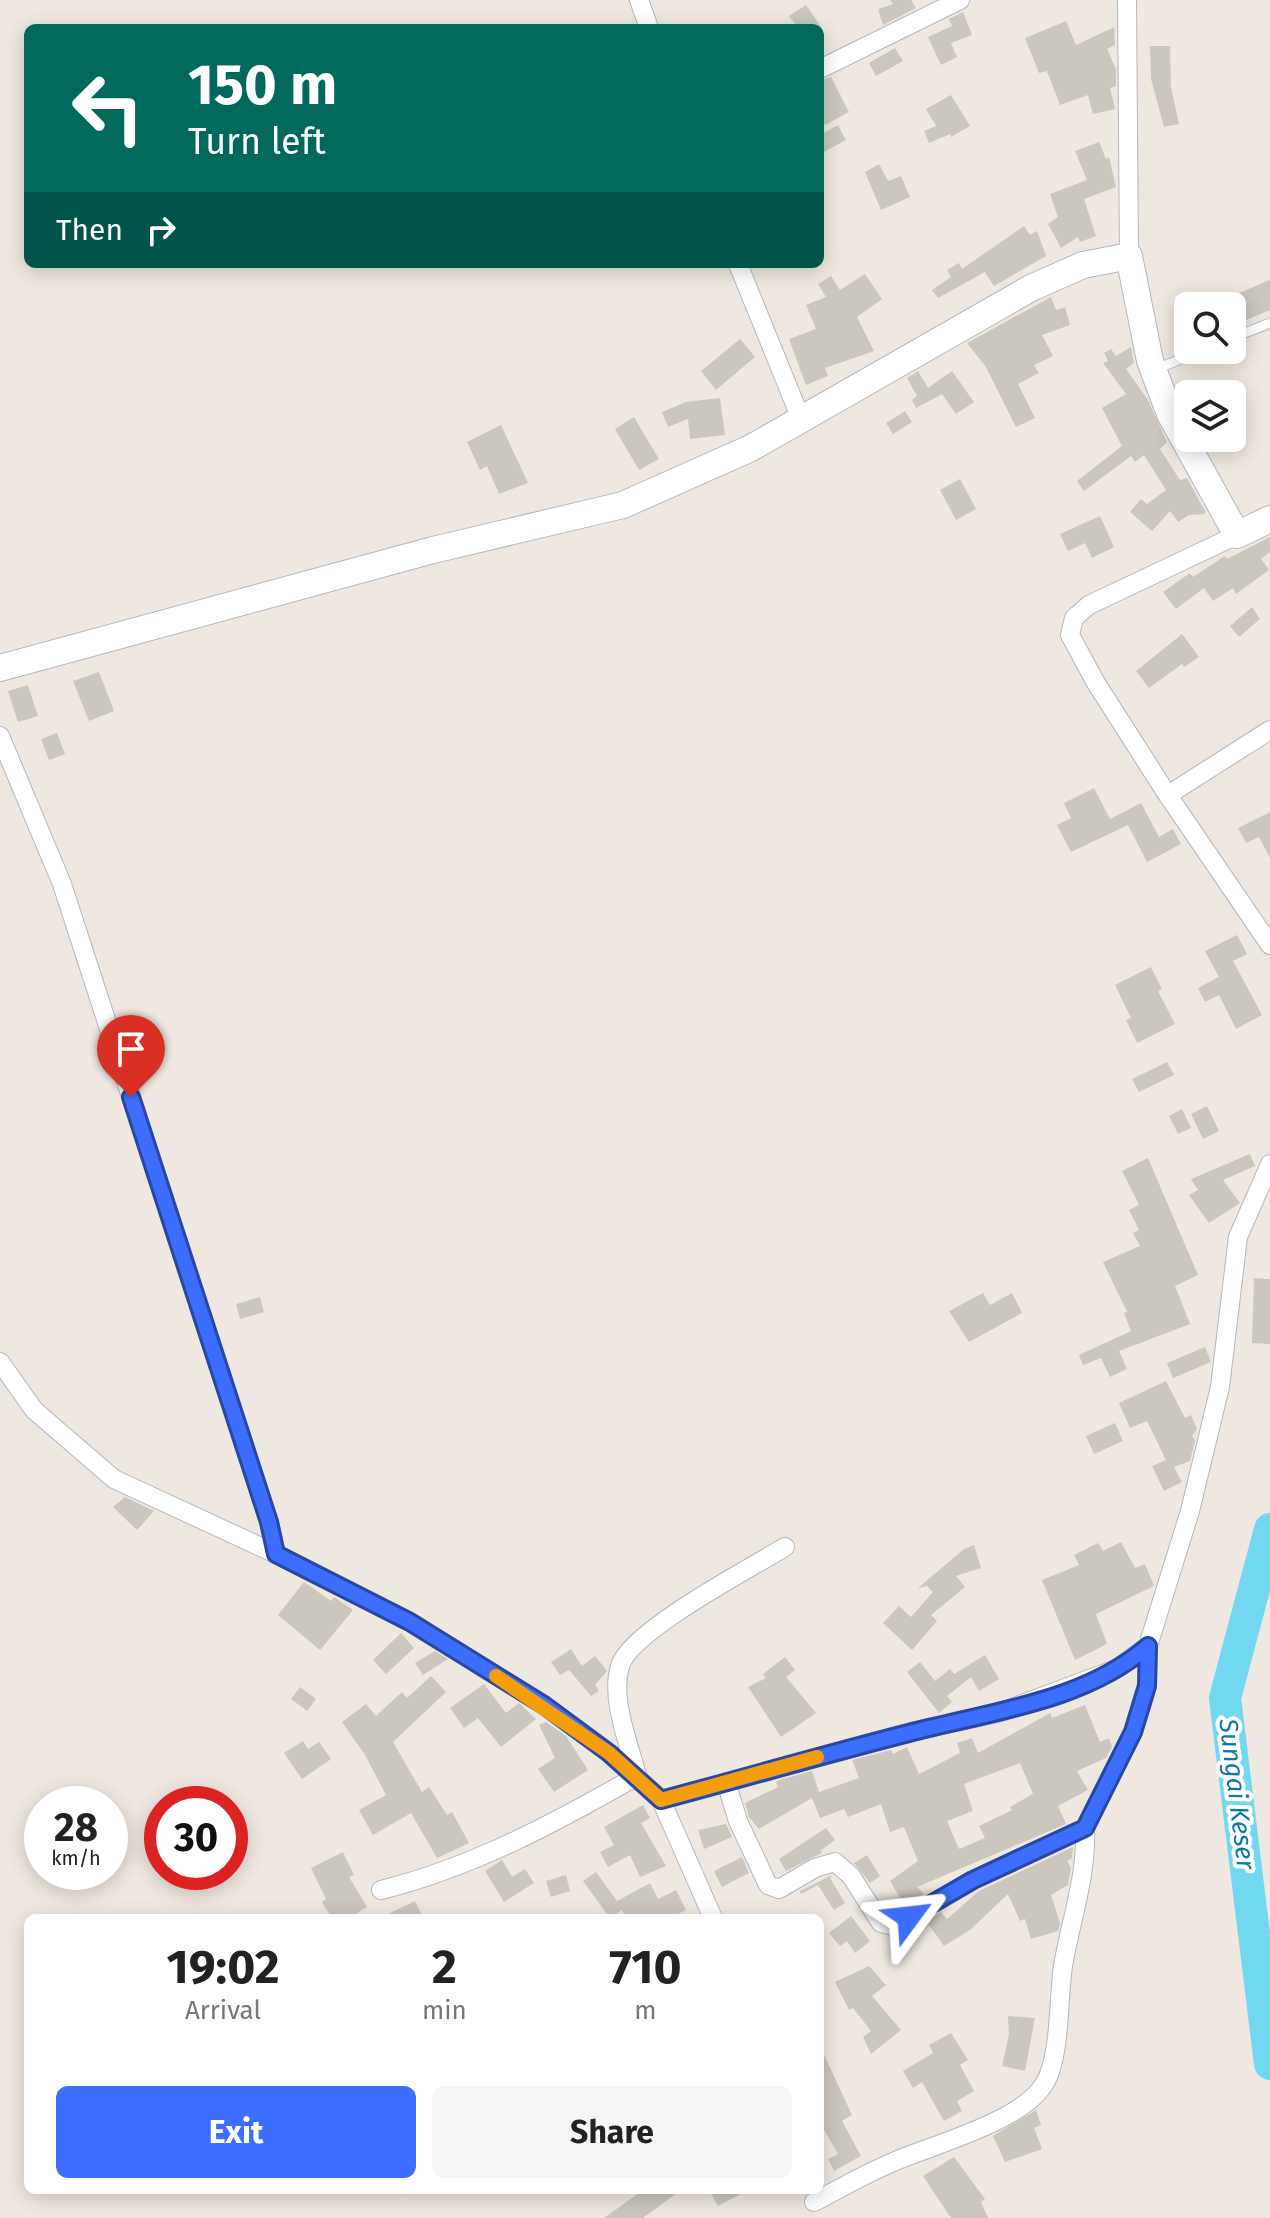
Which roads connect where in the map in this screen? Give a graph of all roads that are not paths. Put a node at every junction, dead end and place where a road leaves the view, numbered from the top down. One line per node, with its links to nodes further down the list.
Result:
1 (639, 0): 4 (street)
2 (960, 0): 5 (street)
3 (1127, 0): 6 (street)
4 (648, 24)
5 (824, 67)
6 (1129, 256): 11 (street); 12 (street)
7 (740, 268): 12 (street)
8 (1270, 323): 9 (lane)
9 (1246, 332)
10 (1174, 362): 11 (lane)
11 (1153, 370): 14 (street)
12 (801, 419): 15 (street)
13 (1270, 519): 14 (street)
14 (1237, 535): 18 (street)
15 (0, 668)
16 (1270, 730): 18 (street)
17 (0, 736): 23 (street)
18 (1168, 795): 19 (street)
19 (1270, 945)
20 (1270, 1164): 24 (street)
21 (0, 1362): 23 (street)
22 (785, 1547): 25 (street)
23 (276, 1554): 25 (street)
24 (1148, 1646): 26 (street); 28 (street)
25 (637, 1776): 27 (street); 29 (street)
26 (726, 1782): 27 (street); 28 (street)
27 (661, 1800): 30 (street)
28 (1085, 1828): 31 (street)
29 (381, 1890)
30 (711, 1914)
31 (815, 2203)

